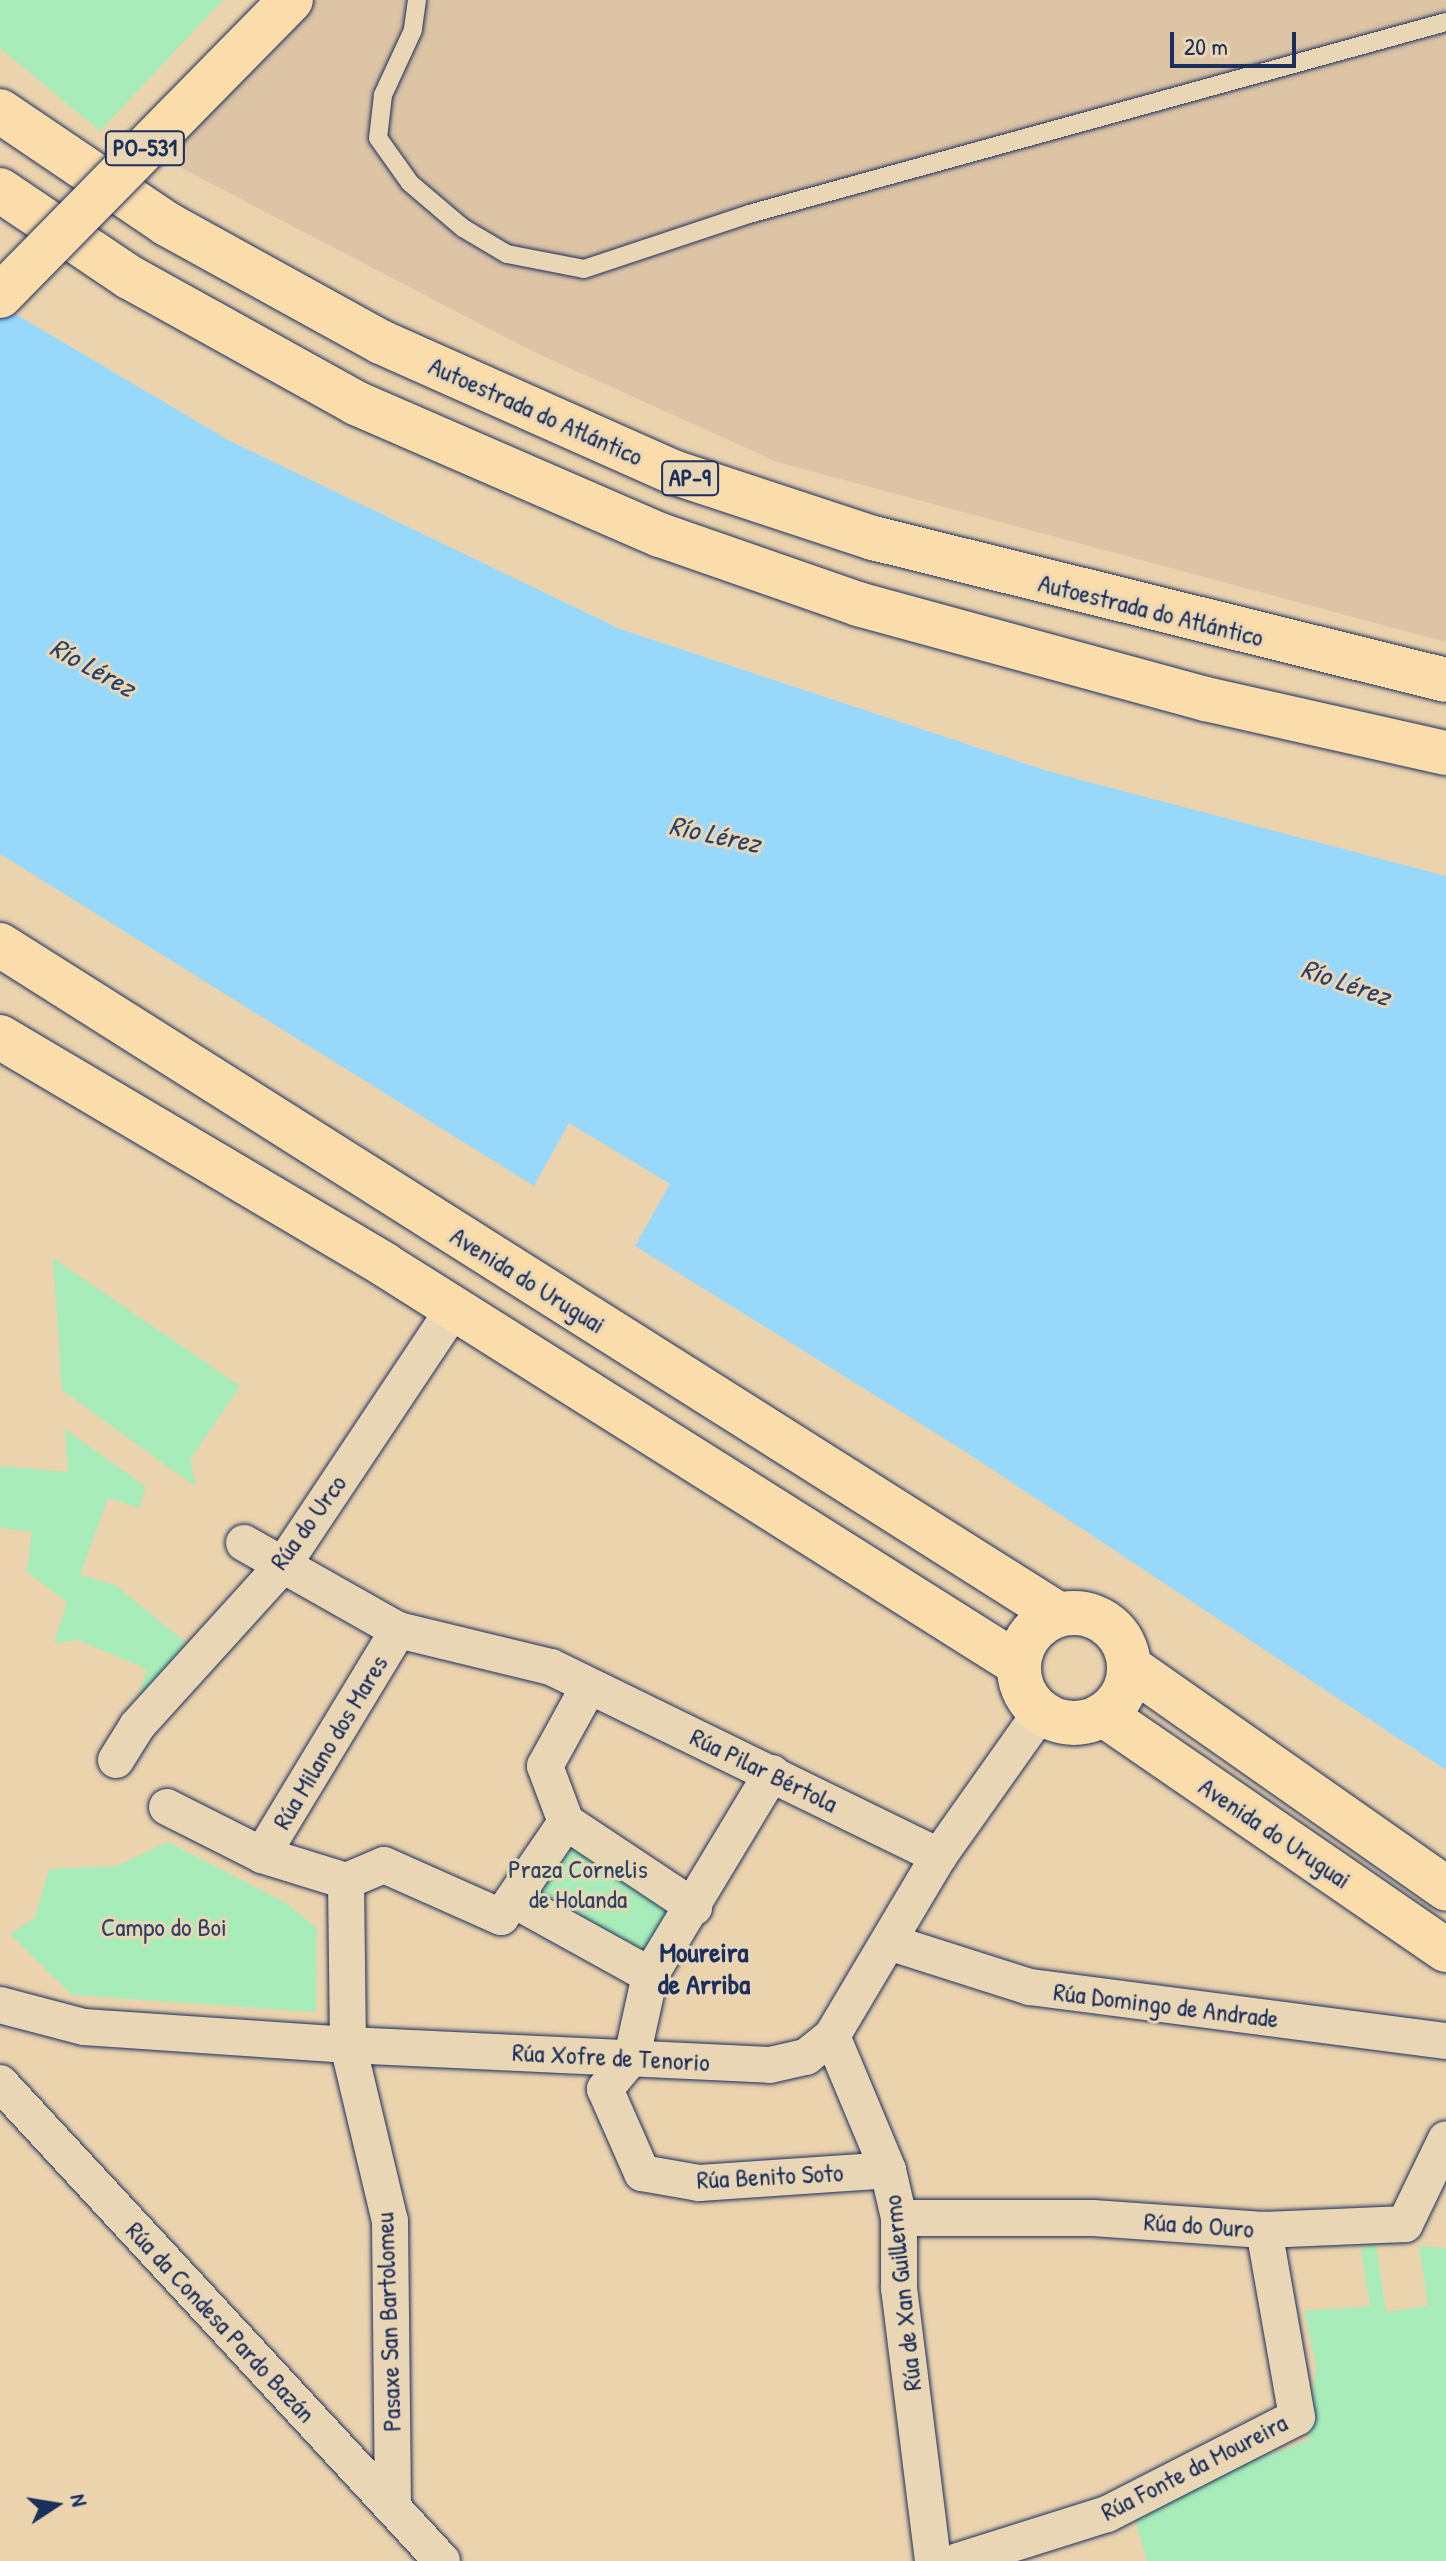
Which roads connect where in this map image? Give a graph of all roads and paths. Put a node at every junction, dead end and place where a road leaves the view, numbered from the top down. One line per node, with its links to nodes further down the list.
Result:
1 (291, 0): 6 (main road, PO-531, bridge)
2 (417, 0): 3 (lane)
3 (1446, 22)
4 (0, 111): 7 (main road, Autoestrada do Atlántico / AP-9)
5 (0, 190): 8 (main road, AP-9)
6 (0, 296)
7 (1446, 680)
8 (1446, 753)
9 (0, 945): 14 (main road, Avenida do Uruguai)
10 (0, 1037): 11 (main road)
11 (454, 1309): 13 (street, Rúa do Urco); 16 (main road)
12 (244, 1543): 13 (street, Rúa Pilar Bértola)
13 (283, 1565): 15 (street, Rúa Pilar Bértola); 21 (street, Rúa do Urco)
14 (1058, 1614): 16 (main road); 17 (main road)
15 (398, 1630): 18 (street, Rúa Pilar Bértola); 25 (street, Rúa Milano dos Mares)
16 (1018, 1664): 19 (main road)
17 (1130, 1667): 20 (main road); 28 (main road, Avenida do Uruguai)
18 (589, 1686): 22 (street, Rúa Pilar Bértola); 24 (street)
19 (1041, 1712): 20 (main road); 26 (street, Rúa Xofre de Tenorio)
20 (1104, 1715): 32 (main road, Avenida do Uruguai)
21 (116, 1760)
22 (772, 1773): 26 (street, Rúa Pilar Bértola); 30 (street)
23 (167, 1807): 25 (street)
24 (566, 1822): 29 (street); 30 (street)
25 (262, 1855): 27 (street)
26 (939, 1856): 31 (street, Rúa Xofre de Tenorio)
27 (346, 1881): 29 (street); 37 (street)
28 (1446, 1888)
29 (514, 1900): 33 (street)
30 (694, 1907): 33 (street)
31 (892, 1943): 35 (street, Rúa Xofre de Tenorio); 36 (street, Rúa Domingo de Andrade)
32 (1446, 1950)
33 (650, 1975): 38 (street)
34 (0, 2005): 37 (street, Rúa Xofre de Tenorio)
35 (832, 2036): 38 (street, Rúa Xofre de Tenorio); 41 (street, Rúa de Xan Guillermo)
36 (1446, 2041)
37 (348, 2045): 38 (street, Rúa Xofre de Tenorio); 44 (street, Pasaxe San Bartolomeu)
38 (632, 2057): 41 (street, Rúa Benito Soto)
39 (0, 2083): 44 (street, Rúa da Condesa Pardo Bazán)
40 (1446, 2139): 43 (street, Rúa do Ouro)
41 (888, 2170): 42 (street, Rúa de Xan Guillermo)
42 (899, 2218): 43 (street, Rúa do Ouro); 46 (street, Rúa de Xan Guillermo)
43 (1264, 2230): 47 (street, Rúa Fonte da Moureira)
44 (393, 2508): 45 (street, Rúa da Condesa Pardo Bazán)
45 (442, 2561)
46 (933, 2561)
47 (958, 2561)

